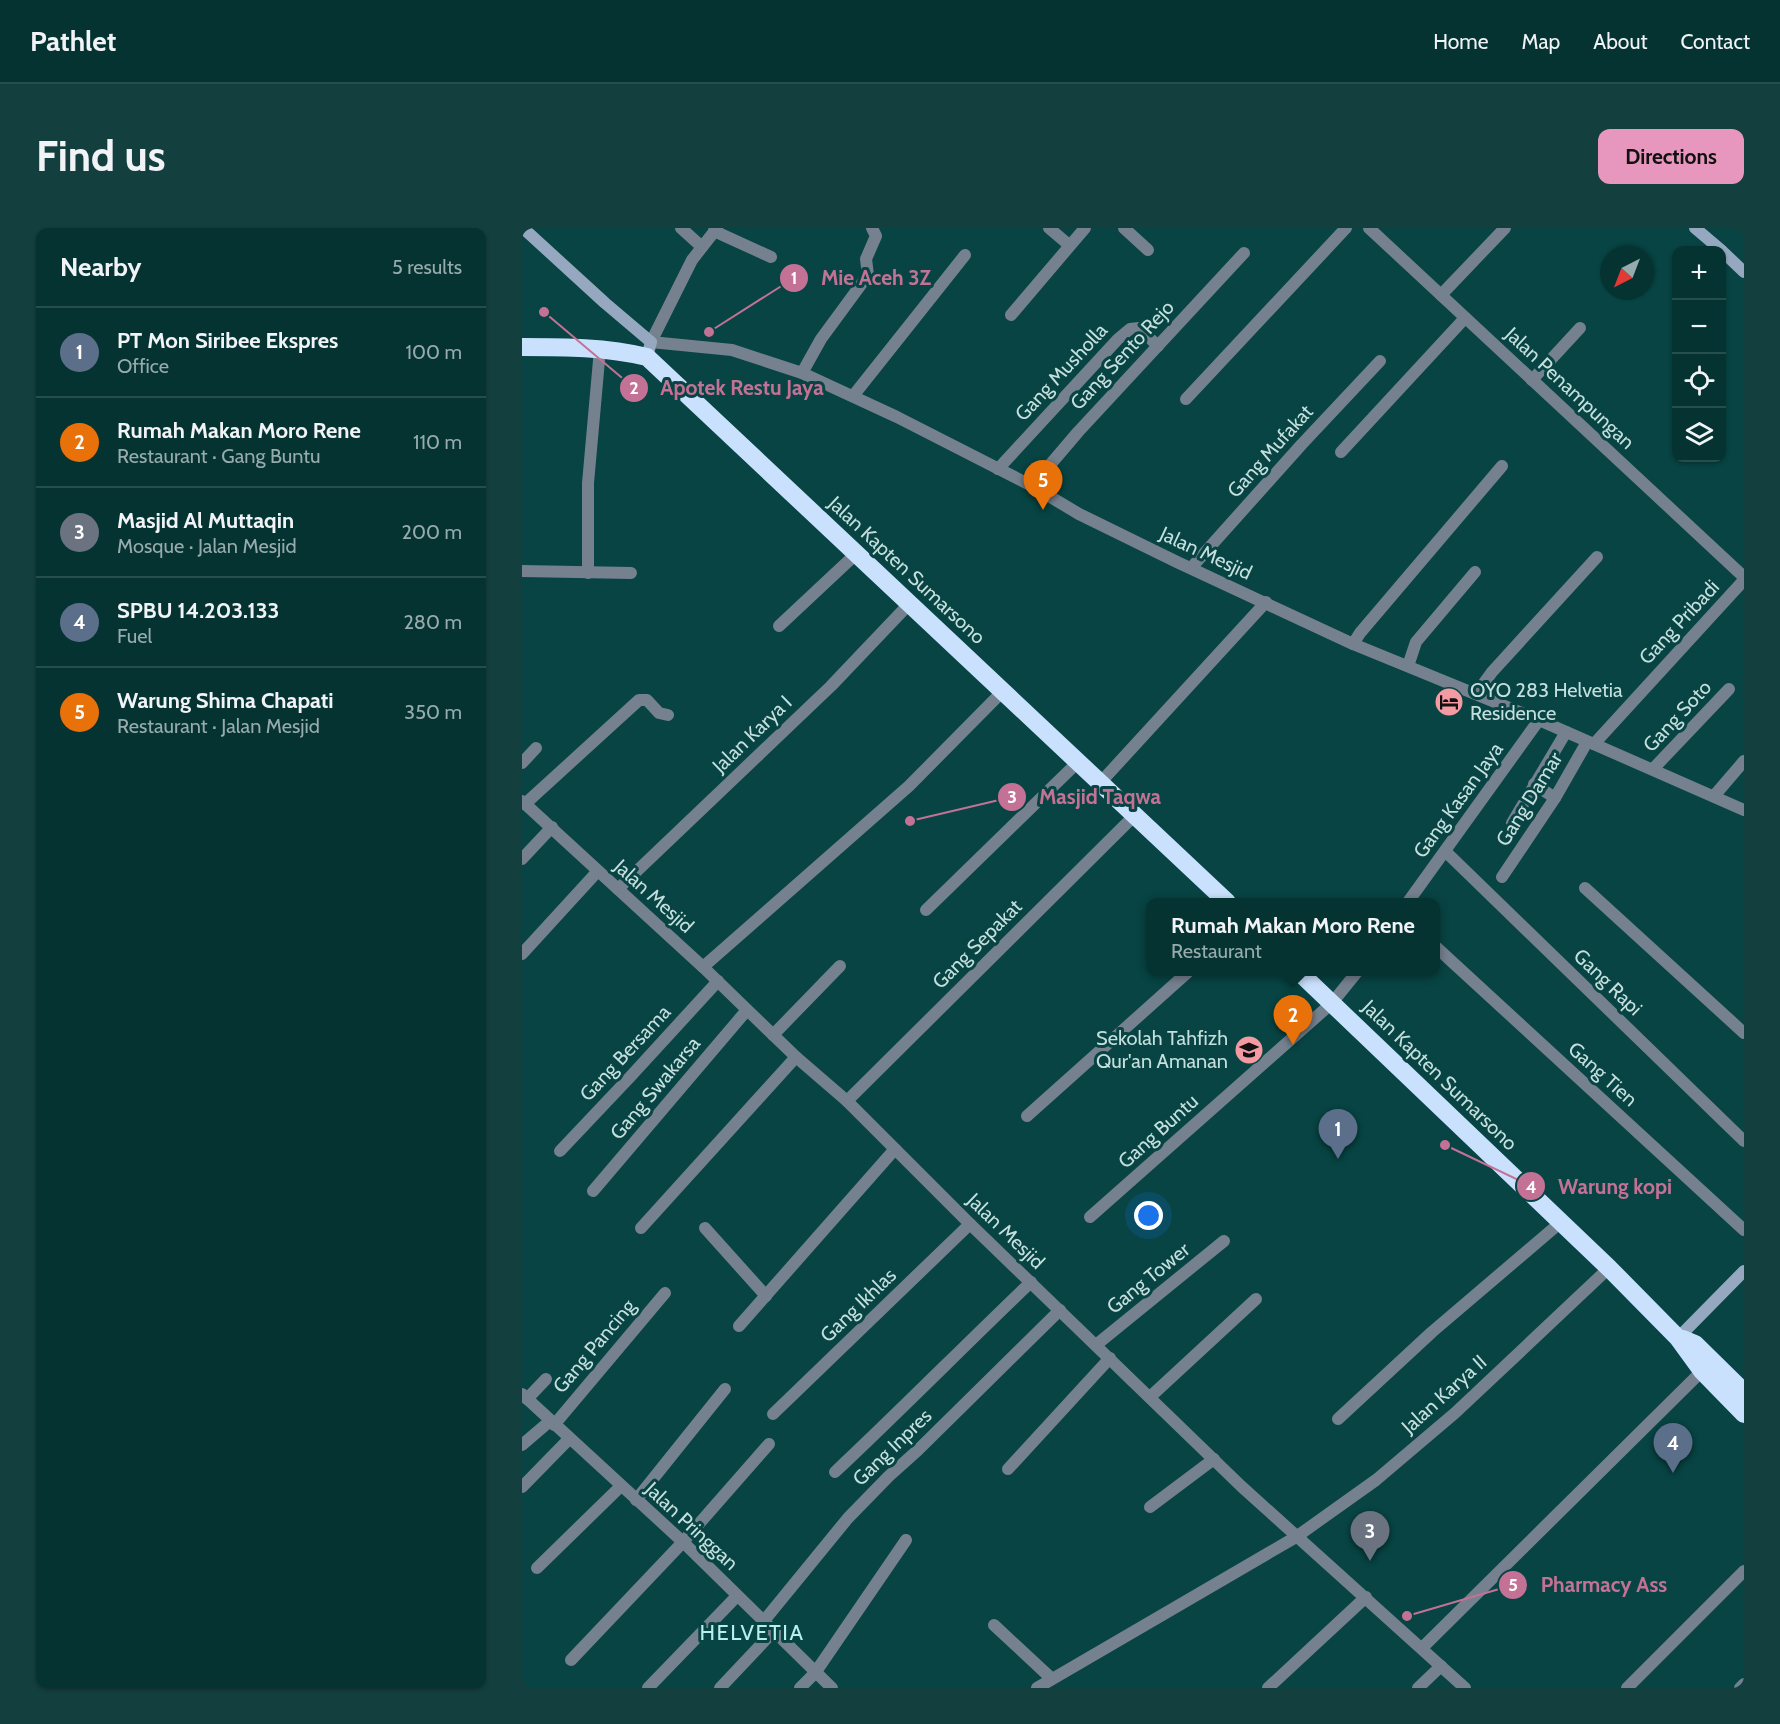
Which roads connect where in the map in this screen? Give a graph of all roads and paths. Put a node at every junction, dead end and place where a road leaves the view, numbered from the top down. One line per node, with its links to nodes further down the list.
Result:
1 (523, 228): 28 (street)
2 (681, 228): 14 (street)
3 (872, 228): 30 (street)
4 (1049, 228): 12 (street)
5 (1085, 228): 12 (street)
6 (1124, 228): 15 (street)
7 (1346, 228): 33 (street)
8 (1505, 228): 21 (street)
9 (1695, 228): 13 (street)
10 (716, 229): 14 (street); 19 (street)
11 (1376, 230): 21 (street, Jalan Penampungan)
12 (1070, 245): 22 (street)
13 (1715, 246)
14 (702, 247): 28 (street)
15 (1148, 250)
16 (1244, 253): 26 (street, Gang Sento Rejo)
17 (965, 255): 32 (street)
18 (1726, 256): 20 (street)
19 (771, 257)
20 (1744, 272)
21 (1441, 295): 23 (street, Jalan Penampungan)
22 (1011, 315)
23 (1465, 318): 31 (street, Jalan Penampungan); 34 (street)
24 (1580, 328): 31 (street)
25 (522, 346): 27 (highway)
26 (1158, 346): 36 (street, Gang Musholla); 37 (street, Gang Sento Rejo)
27 (600, 349): 28 (highway); 43 (street)
28 (649, 350): 30 (street, Jalan Mesjid); 38 (highway, Jalan Kapten Sumarsono)
29 (1380, 361): 40 (street, Gang Mufakat)
30 (802, 373): 32 (street, Jalan Mesjid)
31 (1532, 380): 45 (street, Jalan Penampungan)
32 (853, 396): 36 (street, Jalan Mesjid)
33 (1186, 399)
34 (1341, 452)
35 (1502, 466): 49 (street)
36 (998, 469): 37 (street, Jalan Mesjid)
37 (1032, 486): 40 (street, Jalan Mesjid)
38 (856, 553): 47 (highway, Jalan Kapten Sumarsono); 48 (street)
39 (1597, 556): 53 (street)
40 (1191, 568): 46 (street, Jalan Mesjid)
41 (522, 571): 43 (street)
42 (1475, 572): 50 (street)
43 (588, 573): 44 (street)
44 (631, 573)
45 (1744, 579): 57 (street, Gang Pribadi)
46 (1266, 602): 49 (street, Jalan Mesjid); 63 (street)
47 (910, 603): 52 (highway, Jalan Kapten Sumarsono); 77 (street, Jalan Karya I)
48 (779, 626)
49 (1353, 644): 50 (street, Jalan Mesjid)
50 (1408, 666): 53 (street, Jalan Mesjid)
51 (1729, 689): 62 (street, Gang Soto)
52 (1003, 691): 60 (highway, Jalan Kapten Sumarsono); 84 (street)
53 (1476, 694): 55 (street, Jalan Mesjid)
54 (668, 715): 67 (street)
55 (1539, 720): 56 (street, Jalan Mesjid); 72 (street, Gang Kasan Jaya)
56 (1566, 732): 57 (street, Jalan Mesjid); 64 (street)
57 (1590, 743): 62 (street, Jalan Mesjid); 66 (street, Gang Damar)
58 (536, 748): 61 (street)
59 (1744, 761): 65 (street)
60 (1078, 762): 63 (highway, Jalan Kapten Sumarsono); 80 (street)
61 (522, 763)
62 (1653, 770): 65 (street, Jalan Mesjid)
63 (1100, 783): 69 (highway, Jalan Kapten Sumarsono)
64 (1534, 784): 66 (street); 70 (street)
65 (1714, 796): 68 (street, Jalan Mesjid)
66 (1555, 798): 75 (street, Gang Damar)
67 (524, 802): 71 (street, Jalan Mesjid)
68 (1744, 810)
69 (1135, 815): 78 (highway, Jalan Kapten Sumarsono); 94 (street, Gang Sepakat)
70 (1512, 823)
71 (552, 827): 73 (street); 74 (street, Jalan Mesjid)
72 (1445, 851): 79 (street, Gang Kasan Jaya); 96 (street, Gang Rapi)
73 (522, 859)
74 (597, 872): 77 (street, Jalan Mesjid); 82 (street)
75 (1502, 877)
76 (1585, 888): 91 (street)
77 (618, 889): 84 (street, Jalan Mesjid)
78 (1222, 898)
79 (1412, 898)
80 (926, 910)
81 (1440, 951): 105 (street, Gang Tien)
82 (522, 954)
83 (840, 966): 92 (street)
84 (703, 967): 88 (street, Jalan Mesjid)
85 (1184, 976): 95 (street)
86 (1303, 976): 89 (highway, Jalan Kapten Sumarsono)
87 (1354, 976): 89 (street)
88 (718, 981): 90 (street, Jalan Mesjid); 98 (street, Gang Bersama)
89 (1332, 1003): 100 (street, Gang Buntu); 101 (highway, Jalan Kapten Sumarsono)
90 (747, 1010): 92 (street, Jalan Mesjid); 99 (street, Gang Swakarsa)
91 (1744, 1033)
92 (773, 1035): 93 (street, Jalan Mesjid)
93 (796, 1057): 94 (street, Jalan Mesjid); 103 (street)
94 (847, 1101): 97 (street, Jalan Mesjid)
95 (1027, 1116)
96 (1744, 1141)
97 (896, 1149): 102 (street, Jalan Mesjid); 111 (street)
98 (560, 1151)
99 (593, 1191)
100 (1090, 1217)
101 (1561, 1222): 107 (highway, Jalan Kapten Sumarsono); 126 (street)
102 (970, 1224): 109 (street, Jalan Mesjid); 124 (street, Gang Ikhlas)
103 (641, 1228)
104 (705, 1228): 111 (street)
105 (1744, 1230)
106 (1224, 1241): 116 (street, Gang Tower)
107 (1609, 1268): 115 (highway, Jalan Kapten Sumarsono); 138 (street, Jalan Karya II)
108 (1744, 1271): 115 (street)
109 (1031, 1282): 113 (street, Jalan Mesjid); 133 (street)
110 (665, 1293): 127 (street, Gang Pancing)
111 (766, 1296): 114 (street)
112 (1256, 1299): 123 (street)
113 (1060, 1310): 116 (street, Jalan Mesjid); 145 (street, Gang Inpres)
114 (739, 1326)
115 (1678, 1338): 118 (highway, Jalan Kapten Sumarsono); 121 (highway, Jalan Kapten Sumarsono)
116 (1096, 1345): 117 (street, Jalan Mesjid)
117 (1110, 1358): 123 (street, Jalan Mesjid); 132 (street)
118 (1702, 1371): 125 (highway, Jalan Kapten Sumarsono); 148 (street)
119 (546, 1379): 122 (street)
120 (725, 1389): 136 (street)
121 (1744, 1392)
122 (525, 1397): 127 (street, Jalan Pringgan)
123 (1150, 1397): 131 (street, Jalan Mesjid)
124 (773, 1414)
125 (1744, 1414)
126 (1338, 1419)
127 (552, 1423): 128 (street, Jalan Pringgan); 130 (street, Gang Pancing)
128 (568, 1439): 134 (street); 135 (street, Jalan Pringgan)
129 (769, 1444): 140 (street)
130 (522, 1445)
131 (1214, 1459): 137 (street); 138 (street, Jalan Mesjid)
132 (1008, 1469)
133 (835, 1472)
134 (522, 1486)
135 (621, 1486): 136 (street, Jalan Pringgan); 141 (street)
136 (636, 1500): 140 (street, Jalan Pringgan)
137 (1150, 1507)
138 (1296, 1537): 144 (street, Jalan Mesjid); 152 (street, Jalan Karya II)
139 (906, 1540): 151 (street)
140 (683, 1542): 143 (street, Jalan Pringgan); 149 (street)
141 (537, 1568)
142 (1744, 1571): 162 (street)
143 (737, 1596): 145 (street, Jalan Pringgan); 154 (street)
144 (1365, 1597): 148 (street, Jalan Mesjid); 159 (street)
145 (764, 1622): 147 (street, Jalan Pringgan)
146 (994, 1625): 152 (street)
147 (773, 1632): 151 (street, Jalan Pringgan); 155 (street)
148 (1422, 1648): 150 (street, Jalan Mesjid)
149 (571, 1660)
150 (1441, 1666): 160 (street); 161 (street, Jalan Mesjid)
151 (815, 1673): 156 (street); 157 (street, Jalan Pringgan)
152 (1052, 1679): 158 (street, Jalan Karya II)
153 (1744, 1684): 163 (street)
154 (648, 1688)
155 (720, 1688)
156 (801, 1688)
157 (832, 1688)
158 (1037, 1688)
159 (1268, 1688)
160 (1418, 1688)
161 (1465, 1688)
162 (1627, 1688)
163 (1740, 1688)

